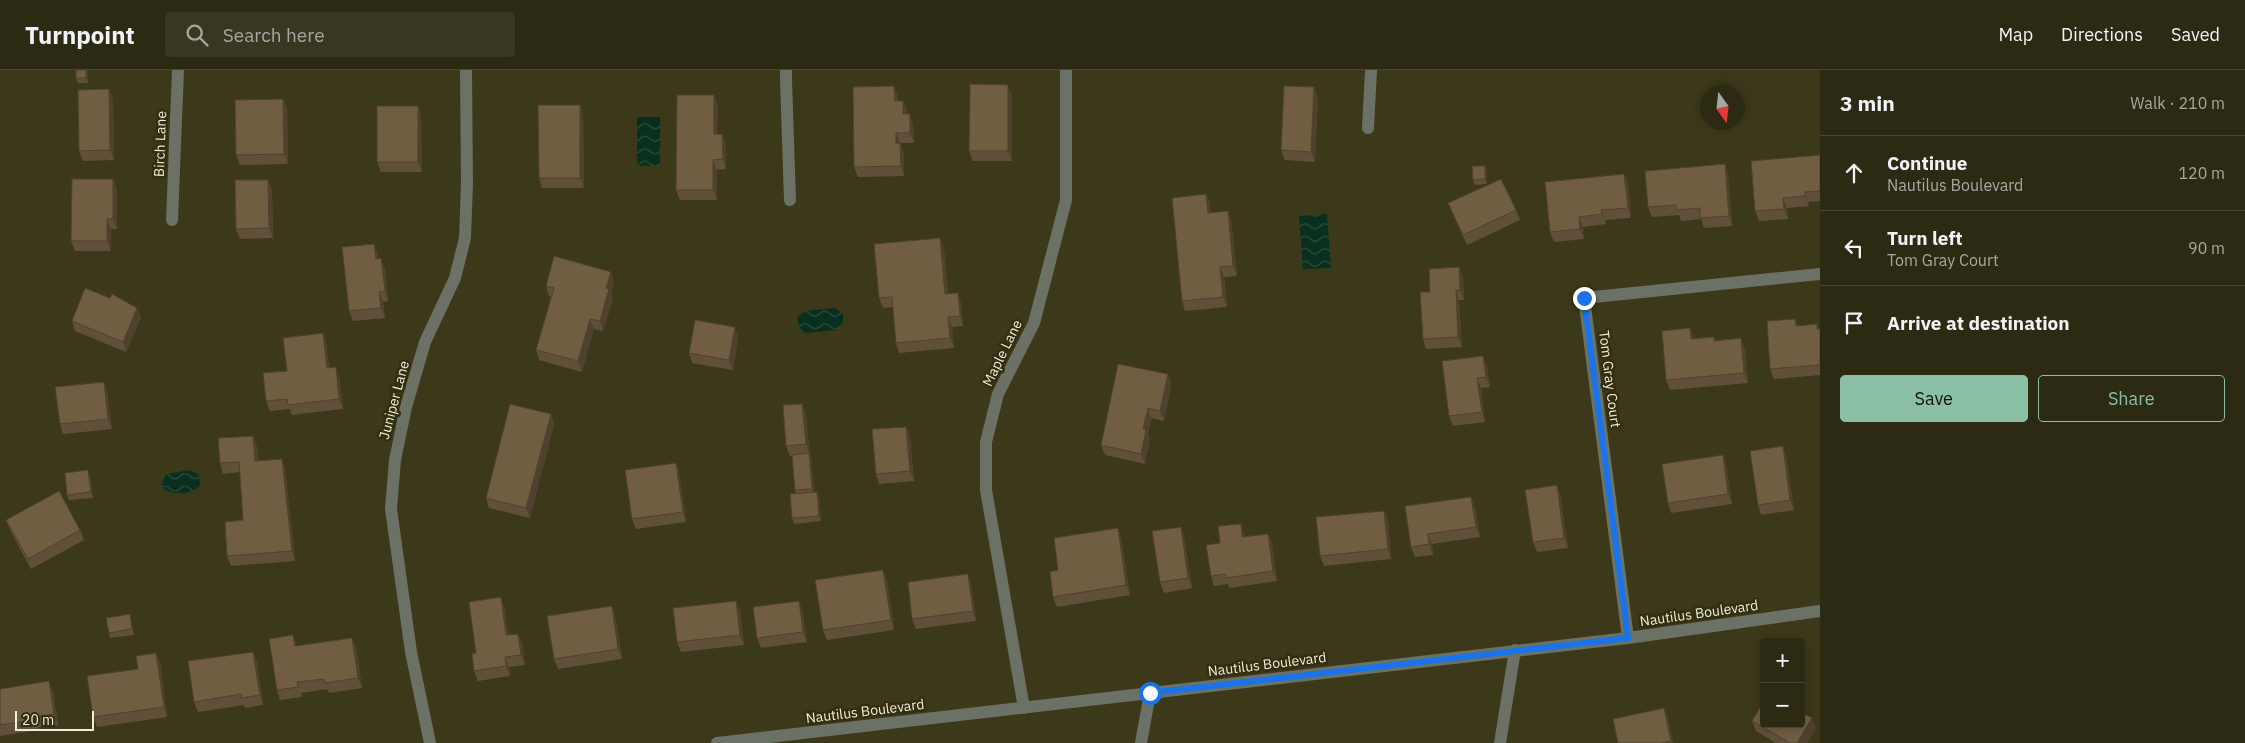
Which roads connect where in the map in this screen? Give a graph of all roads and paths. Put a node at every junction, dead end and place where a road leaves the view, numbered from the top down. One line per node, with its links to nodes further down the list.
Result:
1 (178, 70): 8 (street, Birch Lane)
2 (466, 70): 15 (street, Juniper Lane)
3 (1066, 70): 14 (street, Maple Lane)
4 (1371, 70): 6 (street)
5 (786, 75): 7 (street)
6 (1368, 128)
7 (790, 200)
8 (172, 220)
9 (1820, 274): 11 (street, Tom Gray Court)
10 (1820, 611): 11 (street, Nautilus Boulevard)
11 (1628, 638): 12 (street, Nautilus Boulevard)
12 (1515, 650): 13 (street, Nautilus Boulevard); 18 (street)
13 (1150, 693): 14 (street, Nautilus Boulevard); 17 (street)
14 (1024, 708): 16 (street, Nautilus Boulevard)
15 (430, 743)
16 (717, 743)
17 (1141, 743)
18 (1500, 743)

